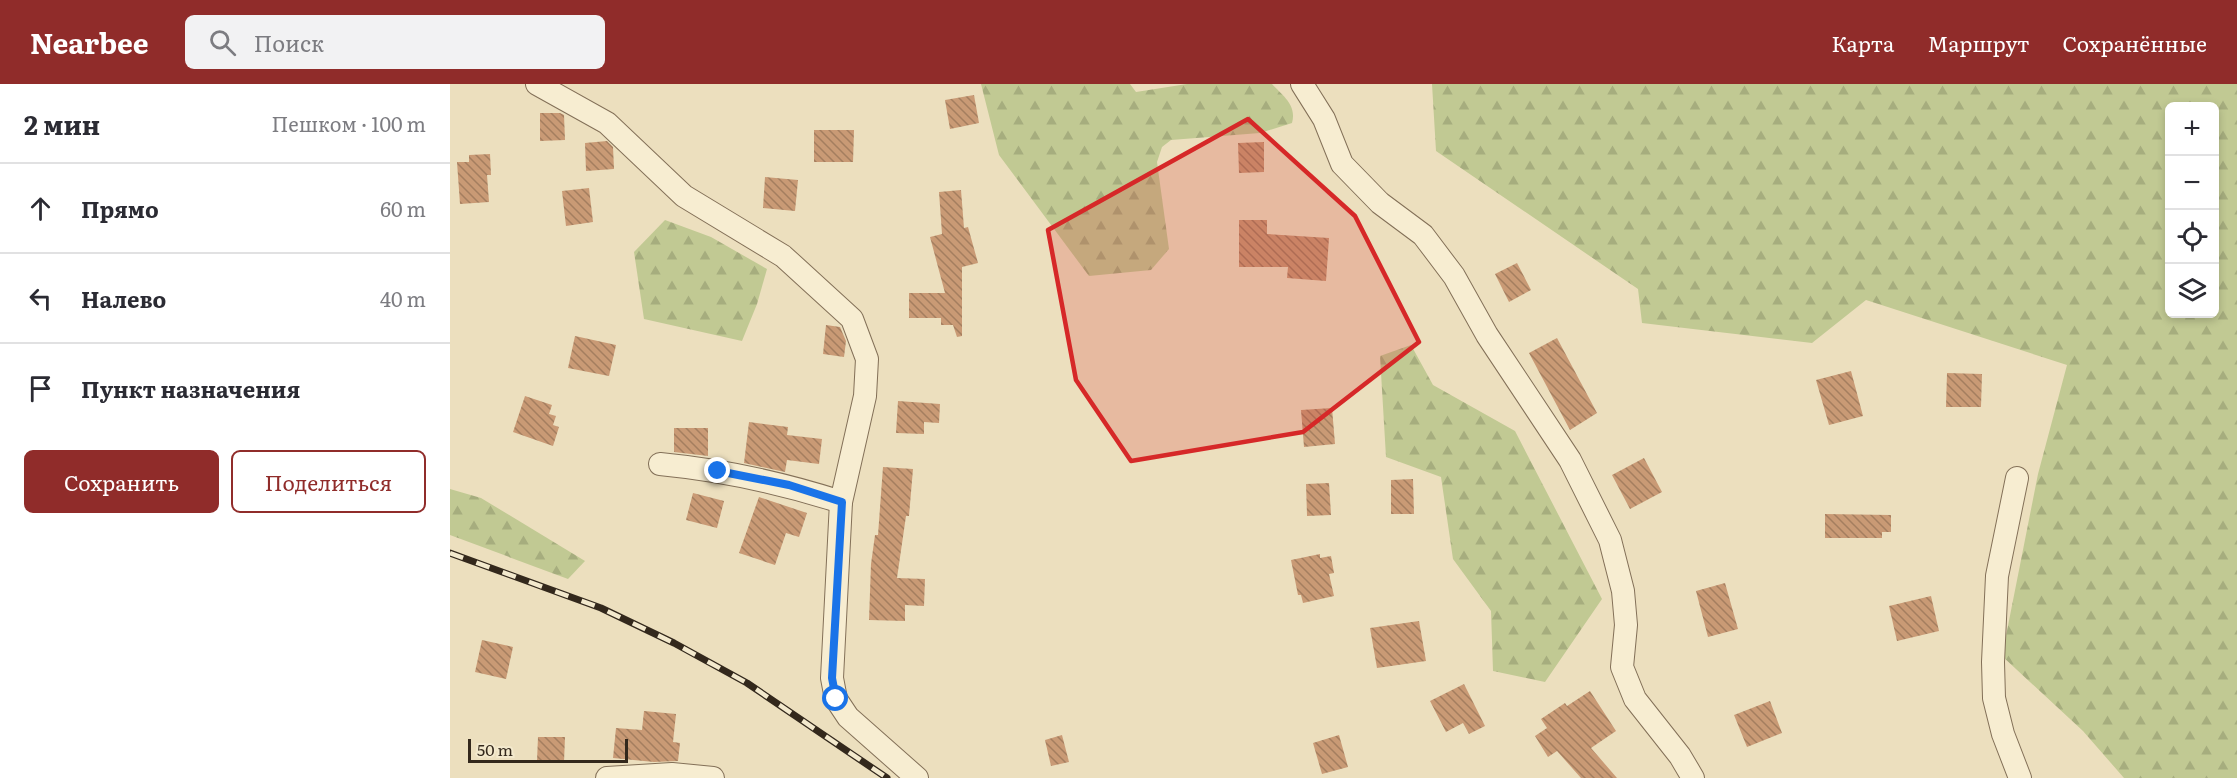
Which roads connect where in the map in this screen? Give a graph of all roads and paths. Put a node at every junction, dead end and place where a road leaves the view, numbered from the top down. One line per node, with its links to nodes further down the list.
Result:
1 (537, 84): 5 (street)
2 (1302, 84): 9 (street)
3 (660, 464): 5 (street)
4 (2017, 477): 10 (street)
5 (842, 502): 8 (street)
6 (608, 778): 7 (street)
7 (713, 778)
8 (917, 778)
9 (1693, 778)
10 (2020, 778)

